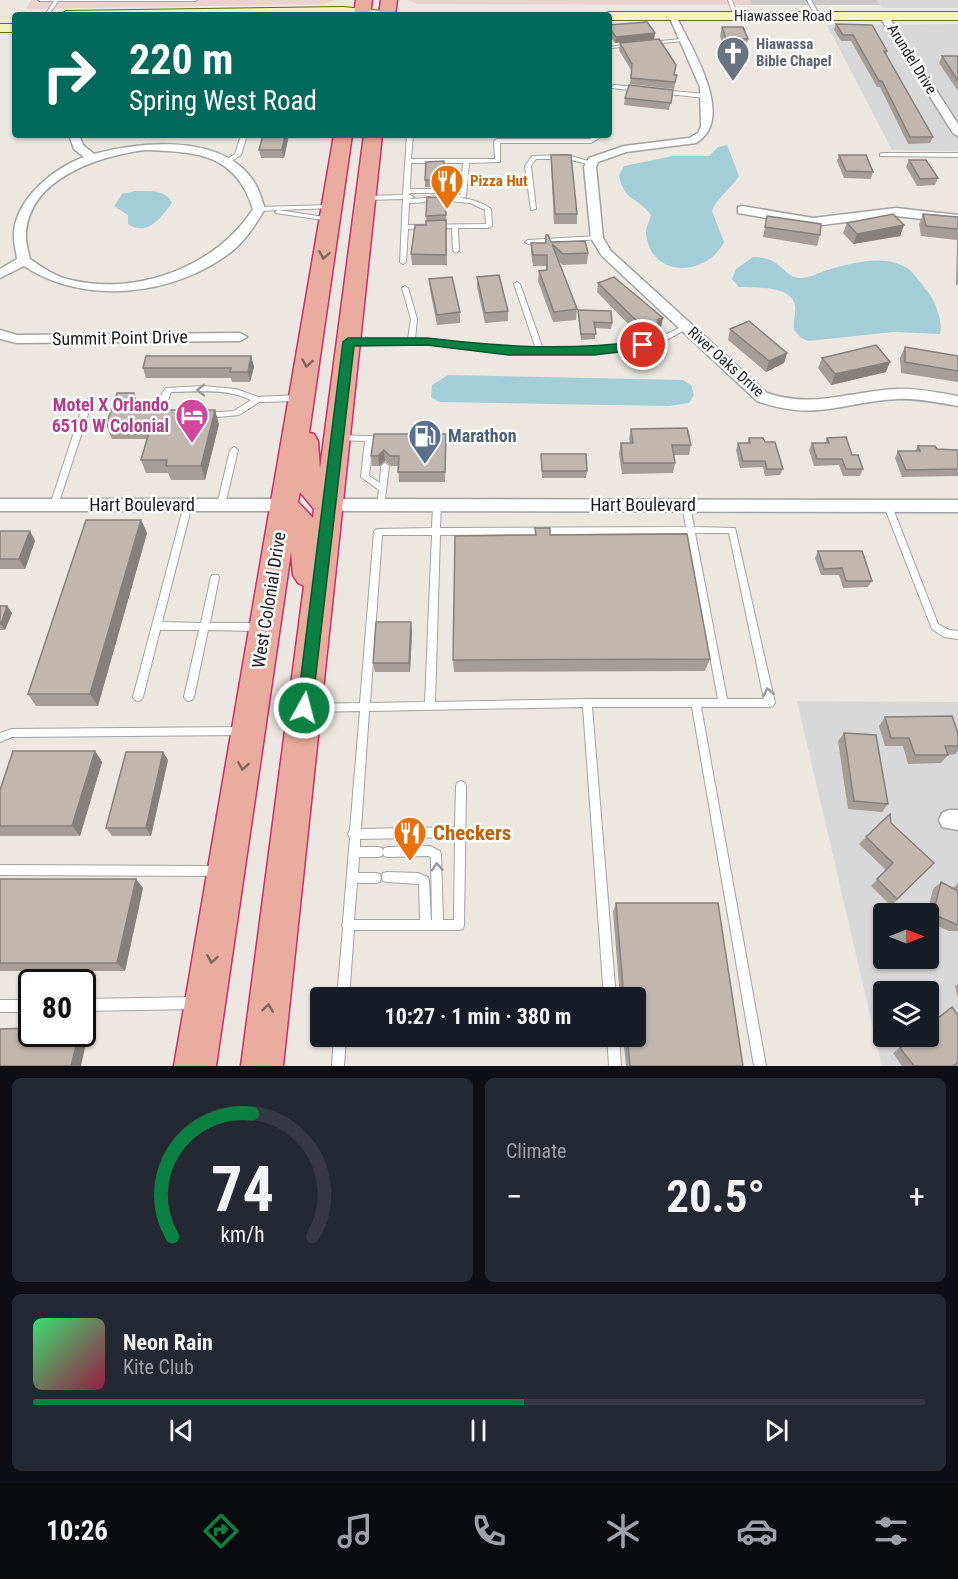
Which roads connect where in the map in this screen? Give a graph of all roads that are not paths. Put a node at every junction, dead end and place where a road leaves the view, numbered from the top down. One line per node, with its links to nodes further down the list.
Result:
1 (40, 0): 2 (lane)
2 (56, 0): 5 (lane)
3 (730, 0): 10 (lane)
4 (809, 0): 11 (lane)
5 (194, 4): 6 (main road); 7 (main road)
6 (363, 9)
7 (101, 12)
8 (612, 16): 9 (main road, Hiawassee Road)
9 (670, 16): 10 (main road, Hiawassee Road); 14 (street)
10 (736, 16): 11 (main road, Hiawassee Road)
11 (818, 16): 12 (main road, Hiawassee Road)
12 (884, 16): 13 (main road, Hiawassee Road); 20 (street, Arundel Drive)
13 (958, 16)
14 (681, 40): 15 (lane); 19 (street)
15 (612, 46)
16 (614, 87): 17 (lane)
17 (648, 91)
18 (659, 92): 19 (lane)
19 (705, 96): 34 (street)
20 (953, 116): 21 (street, Arundel Drive)
21 (958, 133)
22 (75, 138): 30 (street)
23 (243, 138): 33 (lane)
24 (373, 138): 36 (highway)
25 (410, 138): 31 (lane)
26 (596, 138): 32 (lane)
27 (342, 139): 36 (highway); 40 (highway, West Colonial Drive)
28 (882, 155): 29 (lane)
29 (958, 155)
30 (91, 157): 33 (street); 47 (street)
31 (408, 161): 32 (lane); 35 (lane)
32 (466, 161): 35 (lane)
33 (226, 162): 38 (street)
34 (592, 163): 37 (lane); 44 (street)
35 (407, 196): 36 (lane); 42 (lane); 43 (lane)
36 (366, 198): 49 (highway)
37 (533, 208)
38 (260, 209): 40 (lane); 40 (lane); 47 (street)
39 (742, 210): 41 (street)
40 (330, 213): 49 (highway); 59 (highway, West Colonial Drive, one-way to 59)
41 (958, 219)
42 (455, 226): 43 (lane); 46 (lane)
43 (405, 227): 48 (lane)
44 (597, 238): 45 (lane); 53 (street, River Oaks Drive)
45 (528, 242)
46 (456, 251)
47 (24, 261): 50 (street)
48 (403, 262)
49 (357, 272): 56 (highway)
50 (0, 274)
51 (518, 285): 58 (lane)
52 (405, 288): 57 (lane)
53 (687, 327): 58 (lane); 61 (street, River Oaks Drive)
54 (0, 334): 55 (street, Summit Point Drive)
55 (240, 337)
56 (348, 342): 57 (lane); 66 (highway)
57 (411, 342): 58 (lane)
58 (540, 351)
59 (301, 397): 60 (lane); 75 (highway, West Colonial Drive); 76 (highway)
60 (257, 400): 63 (lane, one-way to 63); 64 (lane)
61 (958, 401)
62 (88, 402): 72 (lane)
63 (176, 415)
64 (197, 415)
65 (396, 437): 67 (lane)
66 (336, 438): 67 (lane); 76 (highway)
67 (369, 439): 70 (lane)
68 (234, 450): 74 (lane)
69 (385, 466): 70 (lane)
70 (382, 497): 76 (street, Hart Boulevard); 77 (street, Hart Boulevard)
71 (0, 505): 72 (street, Hart Boulevard)
72 (54, 505): 73 (street, Hart Boulevard)
73 (189, 505): 74 (street, Hart Boulevard); 84 (lane)
74 (221, 505): 75 (street, Hart Boulevard)
75 (284, 505): 86 (highway, West Colonial Drive); 88 (highway)
76 (328, 505): 88 (highway)
77 (437, 505): 78 (street, Hart Boulevard); 81 (lane)
78 (686, 505): 79 (street, Hart Boulevard); 82 (lane)
79 (888, 506): 80 (street, Hart Boulevard); 87 (lane)
80 (958, 506)
81 (436, 530): 82 (lane); 94 (lane); 95 (lane)
82 (691, 530): 93 (lane); 93 (lane, one-way to 82)
83 (215, 577): 85 (lane)
84 (157, 626): 85 (lane); 89 (lane)
85 (204, 626): 86 (lane); 90 (lane)
86 (265, 627): 97 (highway, West Colonial Drive)
87 (958, 635)
88 (313, 637): 96 (highway)
89 (138, 697)
90 (189, 697)
91 (587, 703): 92 (lane); 95 (lane); 110 (lane)
92 (696, 703): 93 (lane); 121 (lane)
93 (723, 703)
94 (364, 706): 95 (lane); 96 (lane); 101 (lane)
95 (430, 706)
96 (304, 708): 118 (highway, one-way to 96)
97 (248, 731): 98 (lane); 104 (highway, West Colonial Drive, one-way to 104)
98 (0, 738)
99 (461, 786): 100 (lane)
100 (460, 832): 101 (lane); 107 (lane)
101 (353, 834): 102 (lane)
102 (352, 852): 105 (lane); 107 (lane, one-way to 102)
103 (0, 870): 104 (lane)
104 (226, 871): 111 (highway, West Colonial Drive, one-way to 111)
105 (351, 878): 106 (lane); 108 (lane)
106 (347, 925): 108 (lane); 109 (lane)
107 (438, 925): 108 (lane)
108 (426, 926)
109 (344, 987)
110 (609, 987)
111 (205, 1003): 112 (lane); 117 (highway, West Colonial Drive)
112 (96, 1005)
113 (0, 1006): 114 (lane)
114 (18, 1006)
115 (339, 1047): 119 (lane)
116 (614, 1047): 120 (lane)
117 (195, 1066)
118 (262, 1066)
119 (338, 1066)
120 (615, 1066)
121 (760, 1066)

